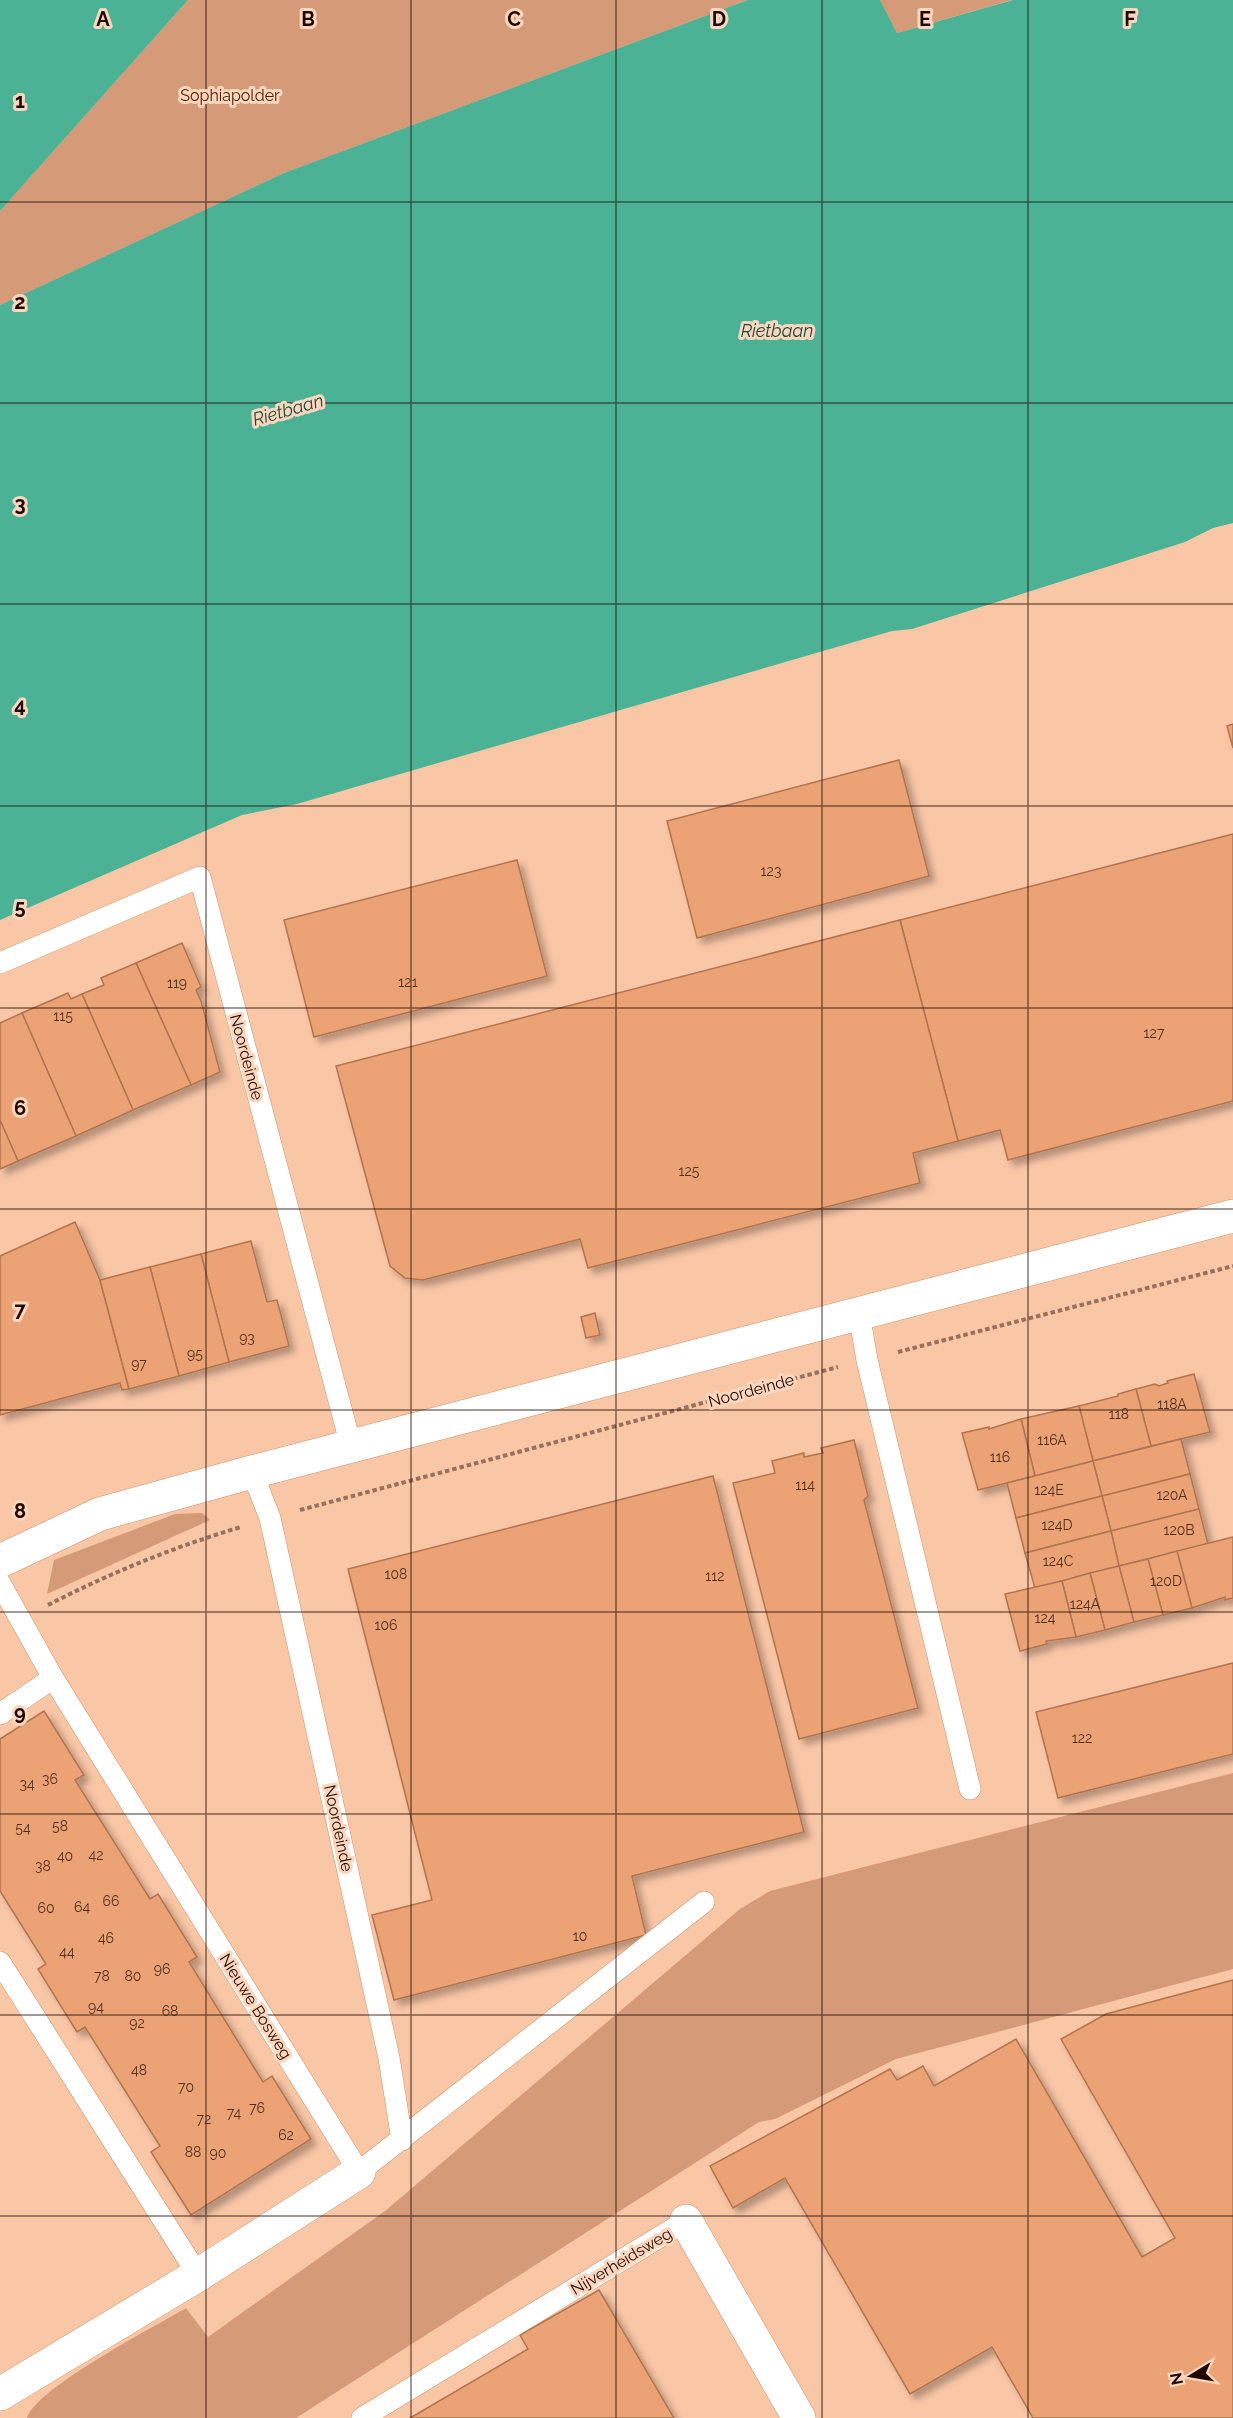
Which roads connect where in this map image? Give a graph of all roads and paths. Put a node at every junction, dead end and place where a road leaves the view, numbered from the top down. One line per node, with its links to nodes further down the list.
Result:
1 (0, 963): 6 (lane, Noordeinde)
2 (1233, 1216): 4 (main road)
3 (1233, 1266): 5 (path, Noordeinde)
4 (860, 1313): 5 (lane); 6 (main road)
5 (867, 1360): 8 (path, Noordeinde); 14 (lane)
6 (351, 1446): 7 (main road)
7 (252, 1472): 8 (lane, Noordeinde); 9 (main road)
8 (270, 1518): 11 (path, Noordeinde); 17 (lane, Noordeinde)
9 (0, 1561)
10 (0, 1583): 11 (lane, Nieuwe Bosweg)
11 (18, 1620): 12 (lane, Nieuwe Bosweg)
12 (52, 1678): 13 (lane); 18 (lane, Nieuwe Bosweg)
13 (0, 1714)
14 (970, 1789)
15 (704, 1902): 17 (lane)
16 (0, 1962): 20 (lane)
17 (402, 2140): 18 (lane)
18 (359, 2172): 20 (main road)
19 (686, 2221): 22 (lane, Nijverheidsweg); 23 (main road, Nijverheidsweg)
20 (198, 2275): 21 (main road)
21 (0, 2394)
22 (362, 2418)
23 (799, 2418)

